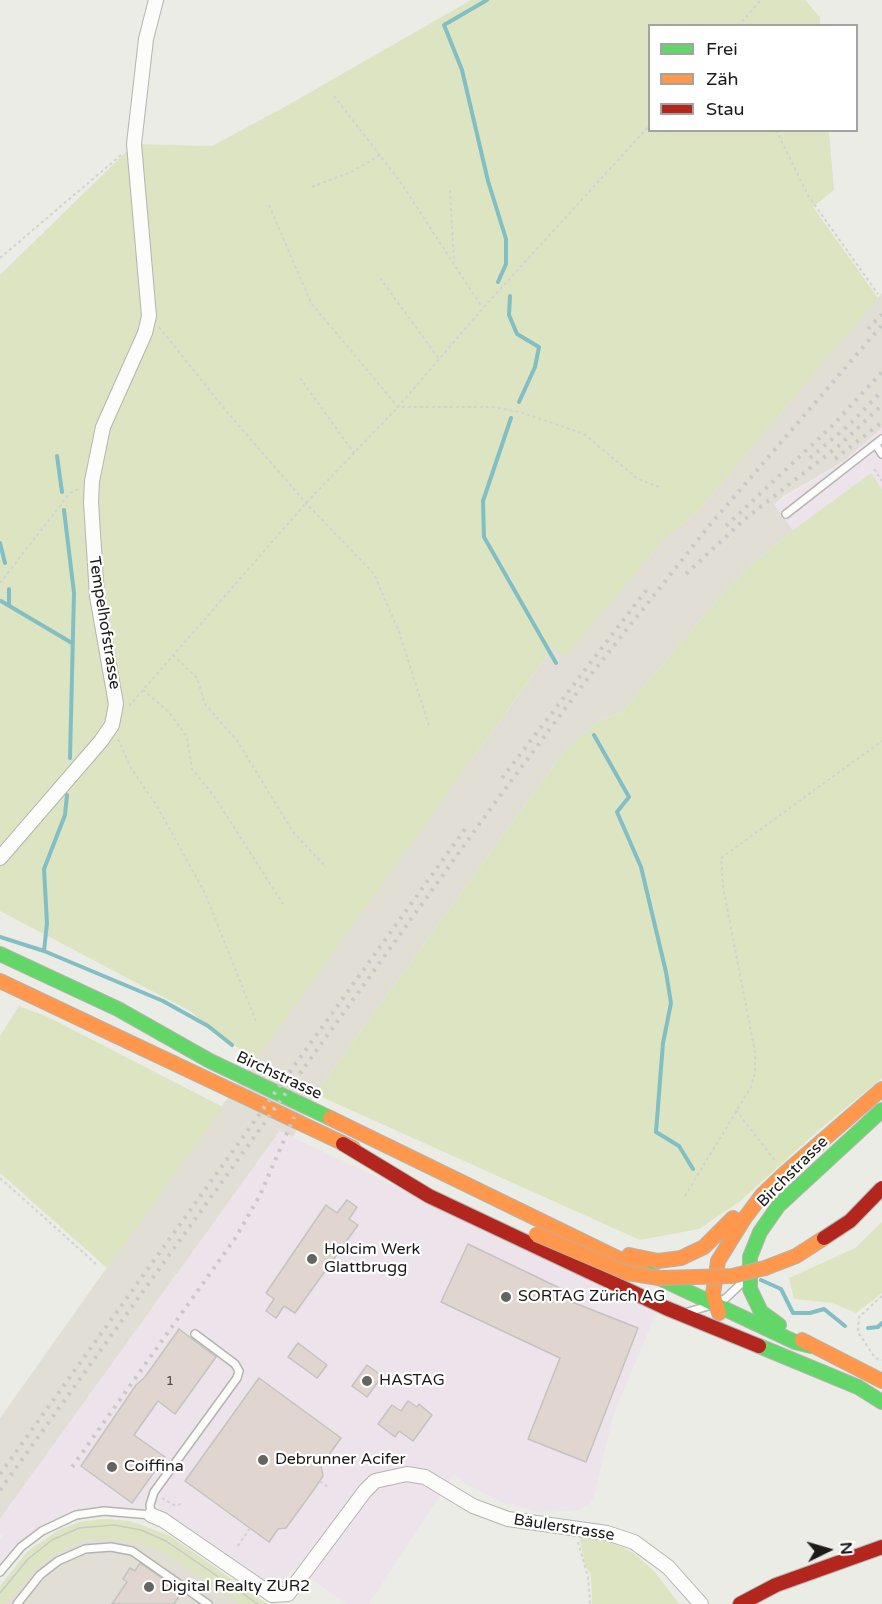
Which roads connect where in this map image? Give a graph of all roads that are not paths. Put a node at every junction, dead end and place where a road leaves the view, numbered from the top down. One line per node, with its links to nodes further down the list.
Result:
1 (156, 0): 6 (street, Tempelhofstrasse)
2 (882, 439): 3 (lane)
3 (876, 445): 4 (lane); 5 (lane)
4 (882, 454)
5 (786, 514)
6 (0, 858)
7 (0, 954): 14 (main road, Birchstrasse)
8 (0, 981): 11 (main road, Birchstrasse)
9 (882, 1089): 13 (main road)
10 (882, 1110): 15 (main road, Birchstrasse)
11 (343, 1144): 12 (main road, Birchstrasse, bridge); 17 (main road, Birchstrasse)
12 (882, 1188)
13 (762, 1196): 14 (main road, Birchstrasse); 16 (main road, Birchstrasse)
14 (548, 1222): 16 (main road, Birchstrasse)
15 (749, 1275): 16 (lane); 20 (main road, Birchstrasse)
16 (715, 1304): 17 (lane); 19 (main road, Birchstrasse); 20 (main road, Birchstrasse)
17 (680, 1314): 19 (main road, Birchstrasse)
18 (195, 1334): 23 (lane)
19 (747, 1342): 22 (main road, Birchstrasse)
20 (811, 1346): 21 (main road, Birchstrasse)
21 (882, 1380)
22 (882, 1402)
23 (151, 1515): 25 (lane); 26 (street)
24 (882, 1546): 30 (main road)
25 (0, 1572)
26 (286, 1599): 29 (street, Bäulerstrasse)
27 (17, 1604): 28 (lane)
28 (208, 1604)
29 (701, 1604)
30 (740, 1604)

